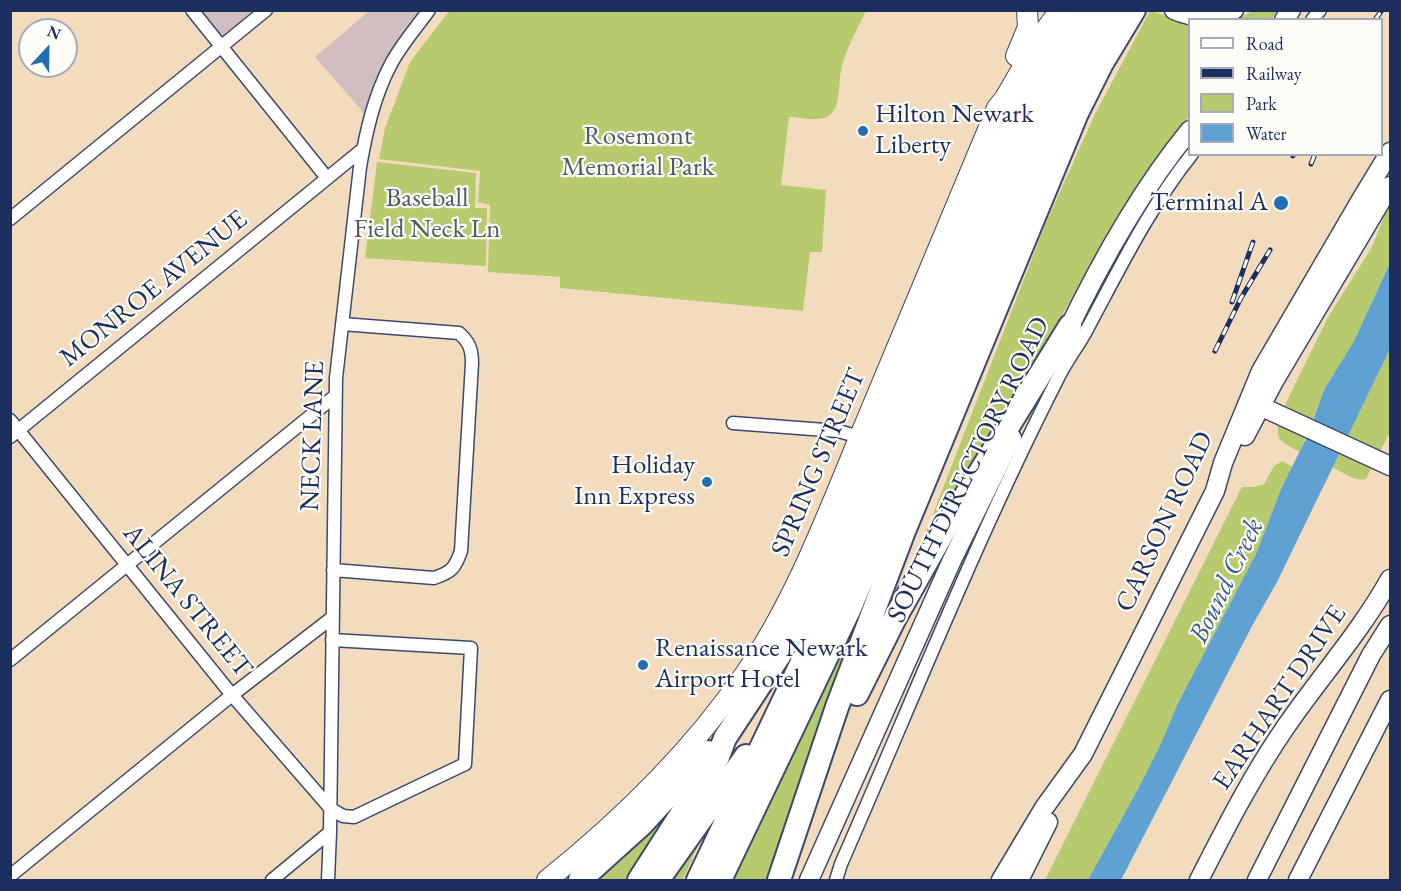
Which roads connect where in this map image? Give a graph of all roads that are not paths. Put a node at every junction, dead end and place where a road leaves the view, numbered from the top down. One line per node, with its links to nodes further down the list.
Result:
1 (192, 10): 12 (street)
2 (266, 10): 12 (street)
3 (429, 10): 15 (street, NECK LANE)
4 (1027, 10): 13 (main road)
5 (1060, 10): 13 (main road, SPRING STREET)
6 (1075, 10): 41 (highway)
7 (1094, 10): 37 (highway)
8 (1112, 10): 54 (highway)
9 (1134, 10): 43 (highway)
10 (1174, 10): 11 (street)
11 (1234, 10)
12 (221, 47): 18 (street); 20 (street)
13 (997, 108): 27 (main road, SPRING STREET)
14 (1188, 133): 22 (street, SOUTH DIRECTORY ROAD)
15 (363, 149): 18 (street, MONROE AVENUE); 21 (street, NECK LANE)
16 (1390, 152): 29 (street, CARSON ROAD)
17 (1191, 156): 22 (street)
18 (327, 178): 26 (street, MONROE AVENUE)
19 (1390, 186): 24 (street)
20 (10, 219)
21 (342, 324): 23 (street, NECK LANE); 31 (street)
22 (1076, 331): 43 (highway); 56 (street, SOUTH DIRECTORY ROAD); 57 (street)
23 (335, 396): 30 (street); 31 (street, NECK LANE)
24 (1268, 409): 28 (street); 29 (street)
25 (733, 423): 27 (street)
26 (13, 429): 30 (street, ALINA STREET)
27 (860, 437): 49 (main road, SPRING STREET)
28 (1390, 466)
29 (1215, 491): 42 (street, CARSON ROAD)
30 (127, 565): 36 (street); 38 (street, ALINA STREET)
31 (333, 570): 33 (street, NECK LANE)
32 (1390, 579): 60 (street, EARHART DRIVE)
33 (333, 617): 35 (street, NECK LANE); 38 (street)
34 (1390, 625): 61 (street)
35 (332, 640): 44 (street, NECK LANE); 44 (street)
36 (10, 660)
37 (802, 665): 52 (highway); 53 (highway)
38 (231, 695): 44 (street, ALINA STREET); 46 (street)
39 (1390, 700): 62 (street)
40 (1390, 705): 62 (street)
41 (725, 738): 50 (highway); 51 (highway)
42 (1083, 754): 58 (street, CARSON ROAD); 59 (street)
43 (814, 778): 55 (highway)
44 (331, 809): 45 (street, NECK LANE)
45 (330, 832): 47 (street); 48 (street, NECK LANE)
46 (10, 876)
47 (272, 880)
48 (328, 880)
49 (547, 880)
50 (580, 880)
51 (639, 880)
52 (658, 880)
53 (698, 880)
54 (720, 880)
55 (779, 880)
56 (809, 880)
57 (836, 880)
58 (1001, 880)
59 (1019, 880)
60 (1199, 880)
61 (1257, 880)
62 (1300, 880)

